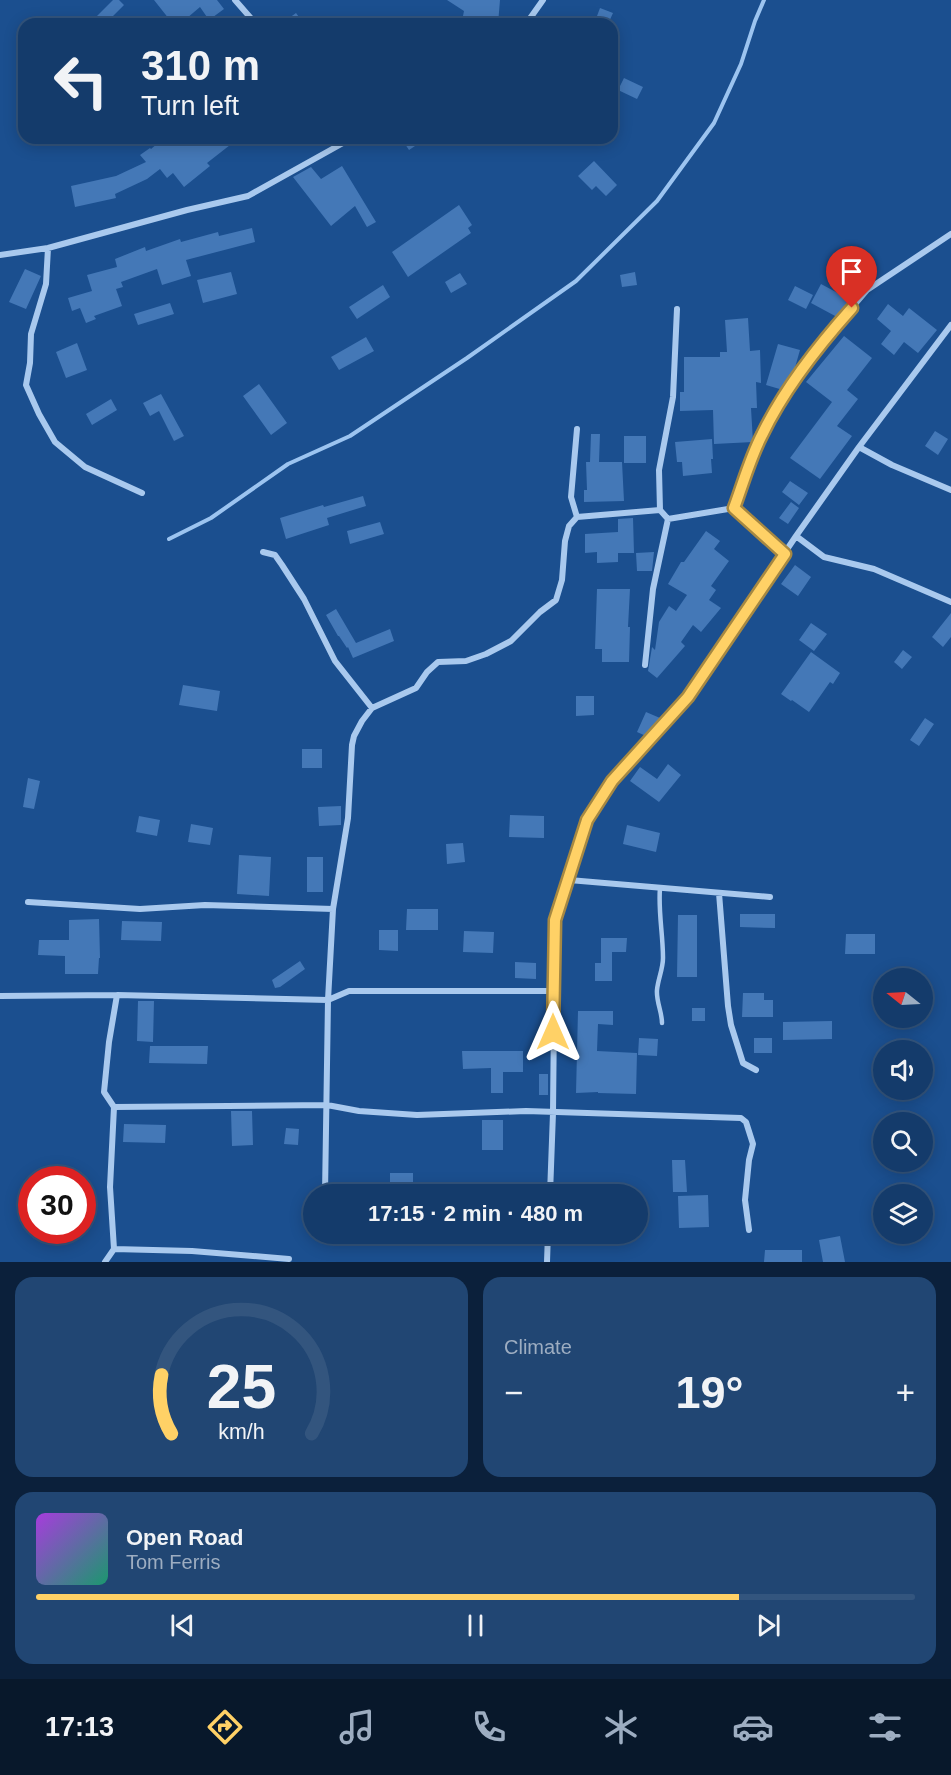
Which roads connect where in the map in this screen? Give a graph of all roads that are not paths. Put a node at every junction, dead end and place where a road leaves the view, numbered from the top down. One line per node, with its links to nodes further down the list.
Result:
1 (236, 0): 3 (street)
2 (543, 0): 4 (street)
3 (251, 18)
4 (530, 18)
5 (341, 144): 7 (street)
6 (951, 234): 15 (street)
7 (48, 248): 8 (street); 14 (street)
8 (0, 255)
9 (677, 309): 16 (street)
10 (951, 325): 12 (street)
11 (577, 429): 17 (street)
12 (859, 447): 13 (street); 19 (street)
13 (951, 490)
14 (142, 493)
15 (734, 508): 18 (street); 21 (street)
16 (660, 510): 17 (street); 18 (street)
17 (577, 517): 24 (street)
18 (668, 519): 23 (street)
19 (796, 536): 21 (street); 22 (street)
20 (263, 552): 24 (street)
21 (785, 554): 25 (street)
22 (951, 602)
23 (645, 665)
24 (372, 708): 30 (street)
25 (569, 880): 26 (street); 31 (street)
26 (660, 888): 27 (street); 35 (lane)
27 (720, 892): 28 (street); 36 (street)
28 (770, 897)
29 (28, 902): 30 (street)
30 (333, 909): 34 (street)
31 (553, 991): 34 (street); 39 (street)
32 (117, 995): 33 (street); 34 (street); 38 (street)
33 (0, 996)
34 (328, 1000): 37 (street)
35 (662, 1023)
36 (756, 1070)
37 (327, 1105): 38 (street); 39 (street); 40 (street)
38 (114, 1107): 44 (street)
39 (554, 1113): 41 (street); 42 (street)
40 (325, 1184)
41 (550, 1184)
42 (749, 1230)
43 (548, 1244): 47 (street)
44 (114, 1249): 45 (street); 46 (street)
45 (289, 1259)
46 (105, 1262)
47 (547, 1262)

